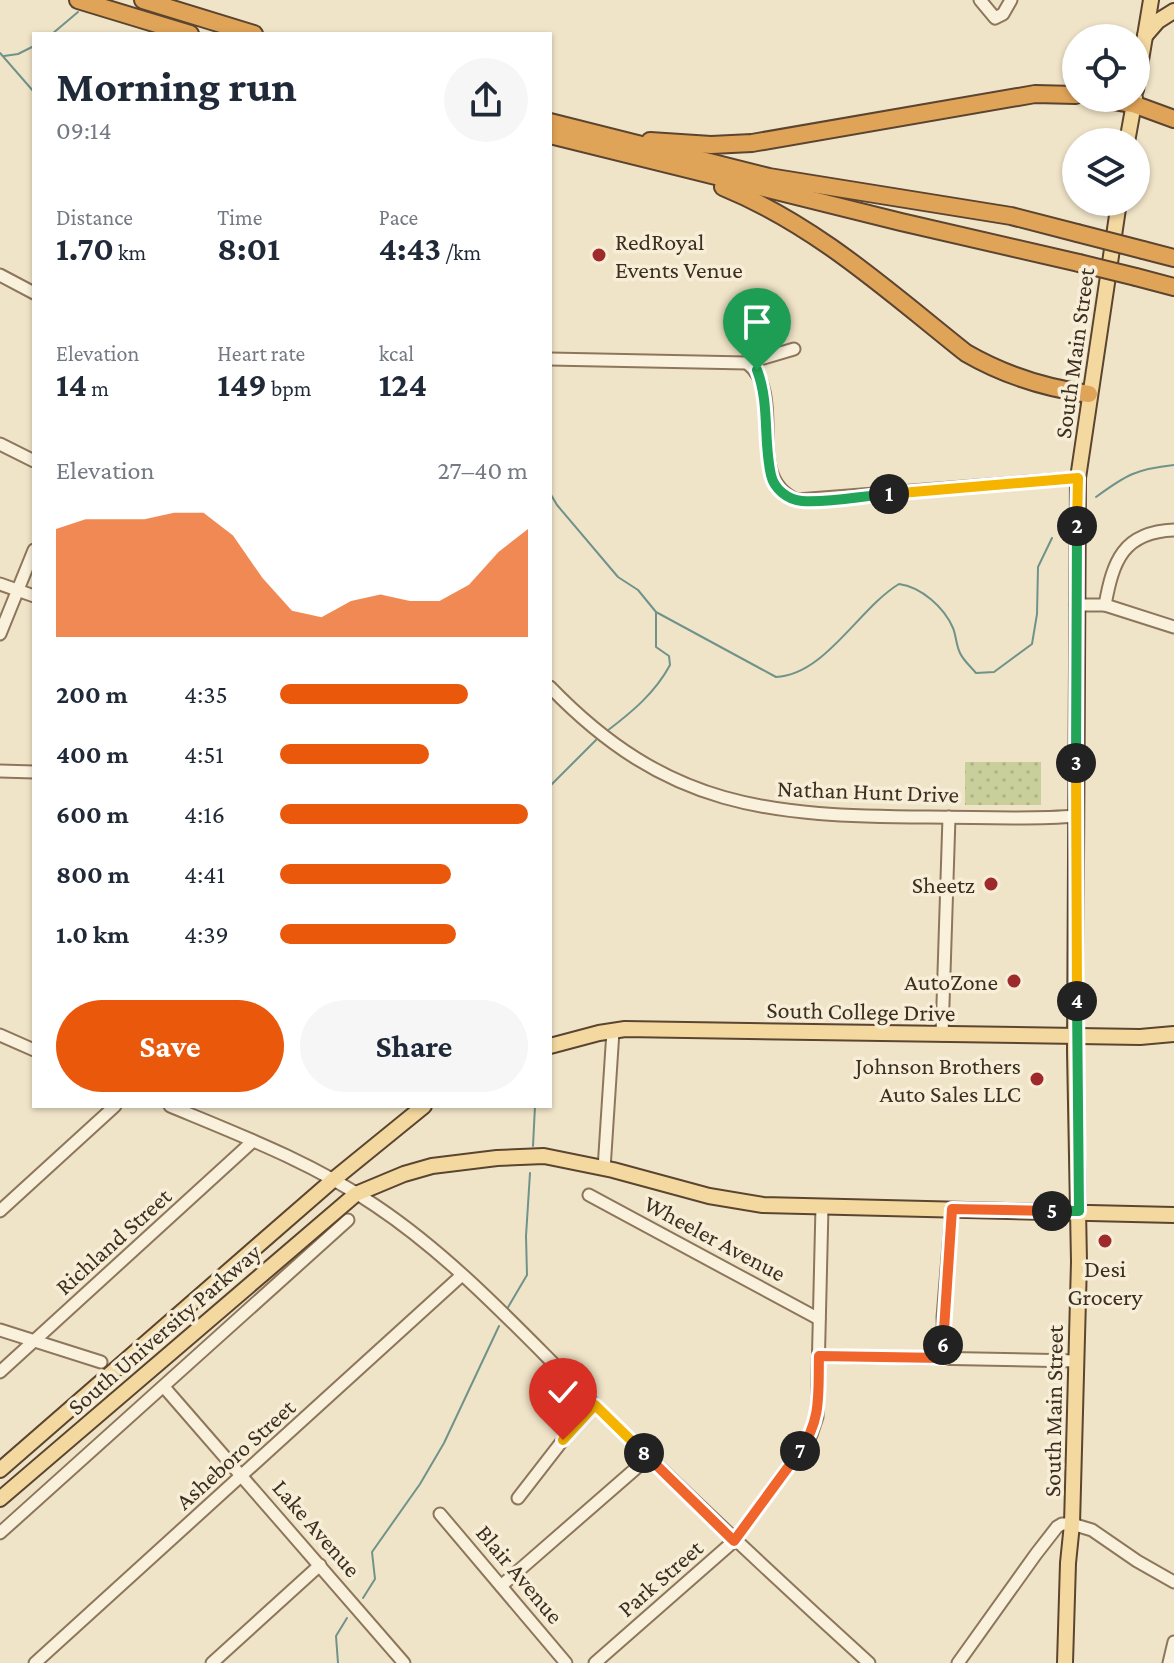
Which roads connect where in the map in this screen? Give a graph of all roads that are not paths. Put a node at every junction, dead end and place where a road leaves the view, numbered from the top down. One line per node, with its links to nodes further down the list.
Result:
1 (78, 0): 9 (highway)
2 (143, 0): 10 (highway)
3 (980, 0): 4 (street)
4 (1011, 0)
5 (1151, 0): 7 (main road)
6 (1174, 11): 8 (main road)
7 (1147, 24)
8 (1150, 30)
9 (183, 32)
10 (247, 32)
11 (1062, 95): 16 (highway)
12 (1150, 105): 13 (highway)
13 (1174, 119)
14 (552, 122): 16 (highway)
15 (552, 136): 17 (highway)
16 (618, 139): 19 (highway, bridge)
17 (663, 165): 21 (highway, bridge); 26 (highway)
18 (1117, 216): 26 (main road, South Main Street)
19 (1174, 258)
20 (0, 275): 22 (street)
21 (1174, 287)
22 (32, 292)
23 (794, 349): 25 (street)
24 (552, 359): 25 (street)
25 (747, 363): 29 (street)
26 (1089, 394): 29 (main road, South Main Street)
27 (0, 444): 28 (street)
28 (32, 460)
29 (1078, 478): 35 (main road, South Main Street)
30 (1174, 530): 36 (street)
31 (32, 555): 33 (street)
32 (0, 584): 33 (street)
33 (18, 590): 34 (street); 38 (street)
34 (32, 595)
35 (1076, 605): 36 (street); 42 (main road, South Main Street)
36 (1105, 605): 37 (street)
37 (1174, 627)
38 (0, 634)
39 (552, 689): 43 (street, Nathan Hunt Drive)
40 (0, 771): 41 (street)
41 (32, 772)
42 (1076, 816): 43 (street, Nathan Hunt Drive); 48 (main road, South Main Street)
43 (949, 817): 47 (street)
44 (613, 1031): 47 (main road, South College Drive); 49 (main road, South College Drive); 55 (street)
45 (1174, 1034): 48 (main road, South College Drive)
46 (0, 1035): 50 (street)
47 (942, 1035): 48 (main road, South College Drive)
48 (1076, 1036): 62 (main road, South Main Street)
49 (552, 1046)
50 (32, 1049)
51 (113, 1108): 61 (street)
52 (175, 1108): 54 (street)
53 (422, 1108): 56 (main road)
54 (253, 1141): 56 (street); 68 (street, Richland Street)
55 (604, 1169): 57 (main road); 59 (main road)
56 (333, 1180): 57 (street); 77 (main road, South University Parkway)
57 (356, 1194): 65 (street); 80 (main road, South University Parkway)
58 (589, 1195): 66 (street, Wheeler Avenue)
59 (822, 1207): 60 (main road); 66 (street, Park Street)
60 (952, 1209): 62 (main road); 70 (street)
61 (0, 1211)
62 (1079, 1211): 63 (main road); 71 (main road, South Main Street)
63 (1174, 1215)
64 (348, 1220): 74 (street)
65 (462, 1275): 75 (street); 78 (street, Asheboro Street)
66 (819, 1319): 69 (street, Park Street)
67 (0, 1330): 68 (street)
68 (35, 1341): 72 (street); 73 (street, Richland Street)
69 (819, 1356): 70 (street); 84 (street, Park Street)
70 (944, 1358): 71 (street)
71 (1077, 1361): 82 (main road, South Main Street)
72 (101, 1362)
73 (0, 1372)
74 (164, 1387): 78 (street, Lake Avenue); 83 (street)
75 (595, 1405): 76 (street); 79 (street)
76 (649, 1457): 84 (street); 87 (street)
77 (0, 1470)
78 (243, 1477): 85 (street, Lake Avenue); 89 (street, Asheboro Street)
79 (518, 1498)
80 (0, 1499)
81 (440, 1514): 87 (street, Blair Avenue)
82 (1072, 1524): 86 (street); 95 (street); 96 (main road, South Main Street)
83 (0, 1533)
84 (734, 1541): 93 (street, Park Street); 94 (street)
85 (320, 1565): 90 (street); 91 (street, Lake Avenue)
86 (1174, 1582)
87 (501, 1586): 92 (street, Blair Avenue)
88 (1174, 1642): 97 (street)
89 (35, 1663)
90 (212, 1663)
91 (403, 1663)
92 (566, 1663)
93 (595, 1663)
94 (869, 1663)
95 (958, 1663)
96 (1065, 1663)
97 (1169, 1663)

